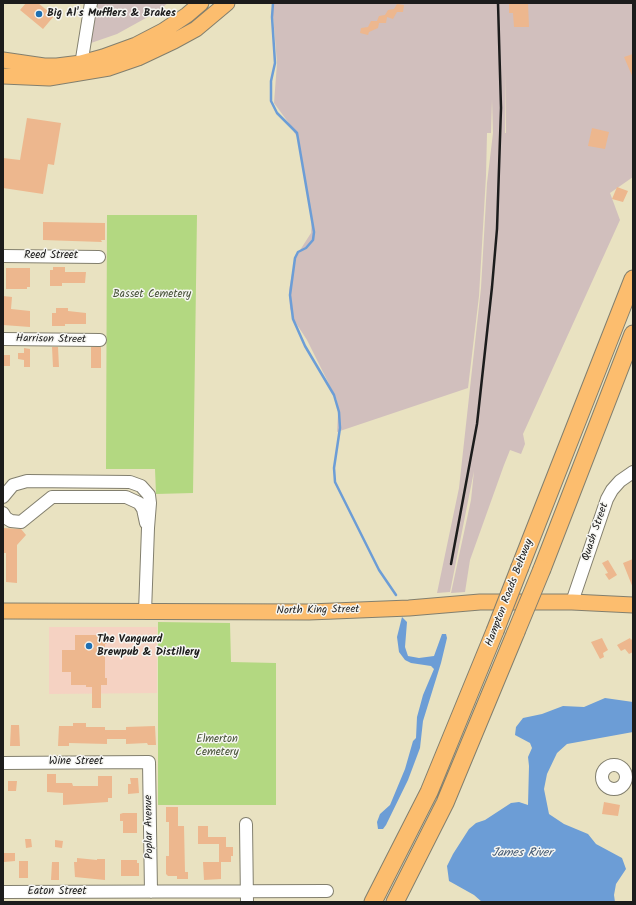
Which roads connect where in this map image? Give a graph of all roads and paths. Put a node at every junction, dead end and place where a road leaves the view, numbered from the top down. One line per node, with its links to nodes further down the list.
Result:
1 (91, 3): 5 (street)
2 (201, 3): 5 (main road)
3 (227, 3): 5 (main road)
4 (3, 60): 5 (main road)
5 (80, 69): 6 (main road)
6 (3, 76)
7 (3, 256): 8 (street, Reed Street)
8 (99, 257)
9 (633, 279): 28 (highway, Hampton Roads Beltway, bridge)
10 (633, 334): 29 (highway, Hampton Roads Beltway, bridge)
11 (3, 339): 12 (street, Harrison Street)
12 (100, 340)
13 (633, 472): 17 (street, Quash Street)
14 (3, 497): 16 (street)
15 (3, 513): 16 (street)
16 (148, 528): 20 (street)
17 (572, 602): 18 (main road, North King Street); 20 (main road, North King Street)
18 (633, 604)
19 (3, 611): 20 (main road, North King Street)
20 (145, 612)
21 (149, 762): 22 (street, Wine Street); 26 (street, Poplar Avenue)
22 (3, 763)
23 (246, 824): 27 (street)
24 (327, 891): 27 (street, Eaton Street)
25 (3, 892): 26 (street, Eaton Street)
26 (151, 892): 27 (street, Eaton Street)
27 (247, 897)
28 (373, 902)
29 (395, 902)

